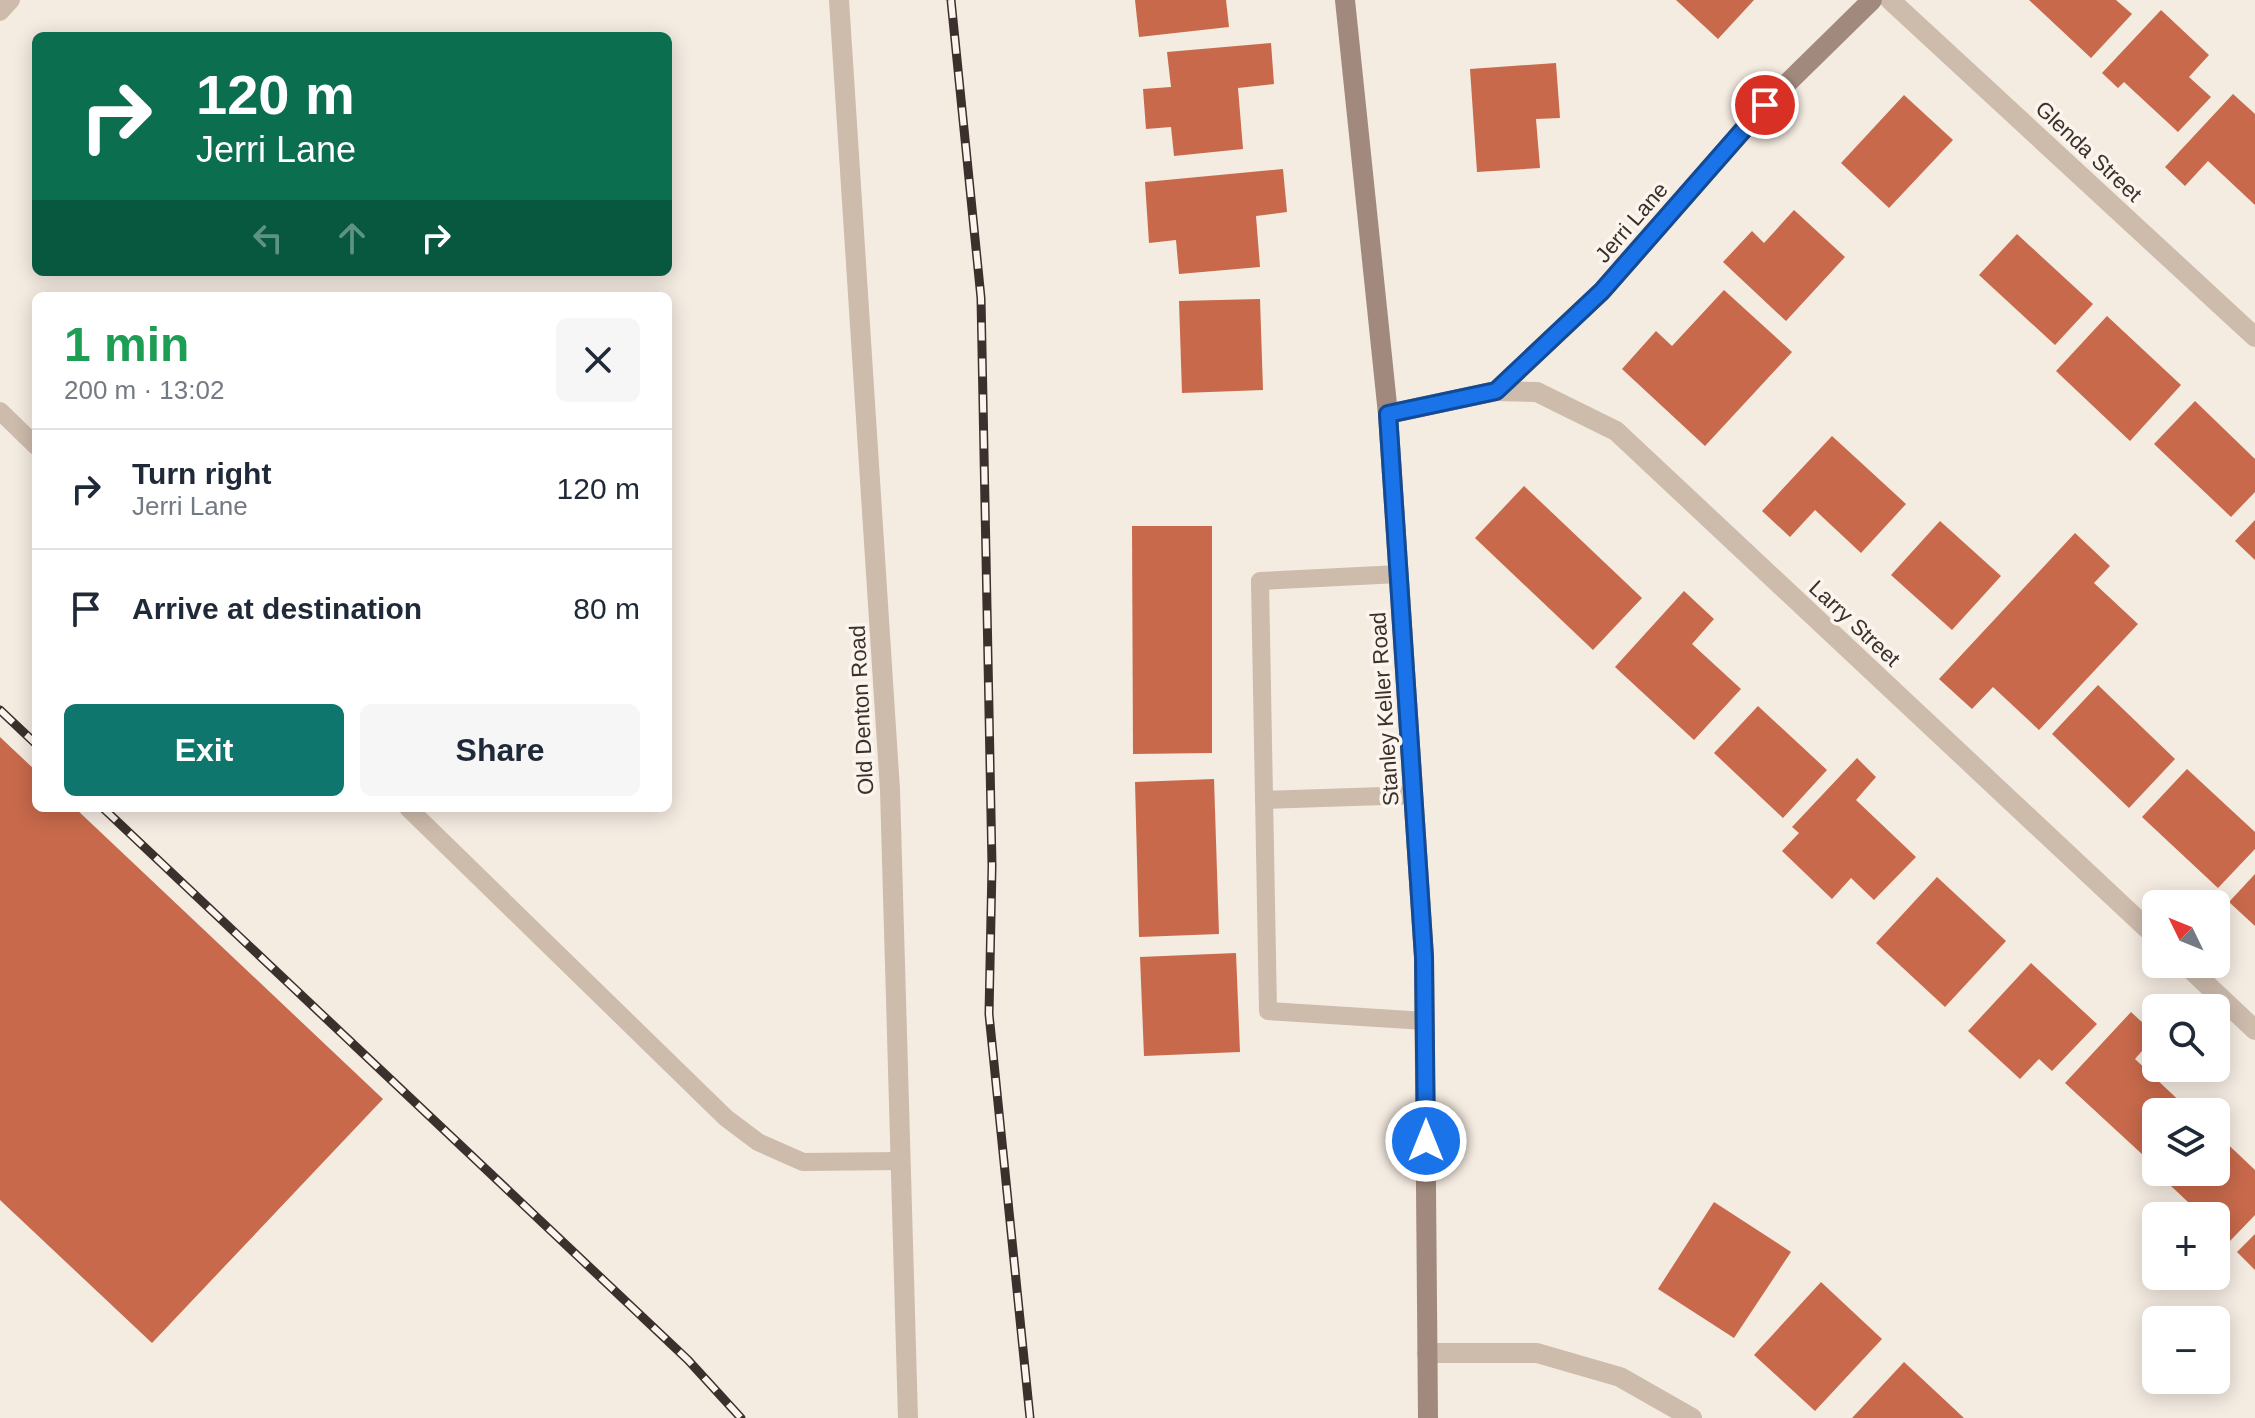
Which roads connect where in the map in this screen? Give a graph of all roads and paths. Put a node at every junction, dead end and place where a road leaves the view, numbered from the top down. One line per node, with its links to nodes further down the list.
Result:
1 (11, 0): 6 (lane)
2 (839, 0): 20 (street, Old Denton Road)
3 (1345, 0): 10 (street, Stanley Keller Road)
4 (1872, 0): 8 (street, Jerri Lane)
5 (1890, 0): 7 (street, Glenda Street)
6 (0, 12)
7 (2255, 337)
8 (1496, 391): 10 (street); 16 (street, Larry Street)
9 (0, 411): 11 (lane)
10 (1388, 414): 12 (street, Stanley Keller Road)
11 (32, 442)
12 (1399, 574): 13 (street, Stanley Keller Road); 14 (lane)
13 (1414, 795): 14 (lane); 18 (street, Stanley Keller Road)
14 (1264, 800): 18 (lane)
15 (412, 812): 20 (lane)
16 (2142, 924)
17 (2200, 978): 19 (street)
18 (1425, 1021): 21 (street, Stanley Keller Road)
19 (2255, 1030)
20 (901, 1161): 22 (street, Old Denton Road)
21 (1427, 1353): 23 (street, Stanley Keller Road); 24 (street)
22 (908, 1418)
23 (1428, 1418)
24 (1692, 1418)

